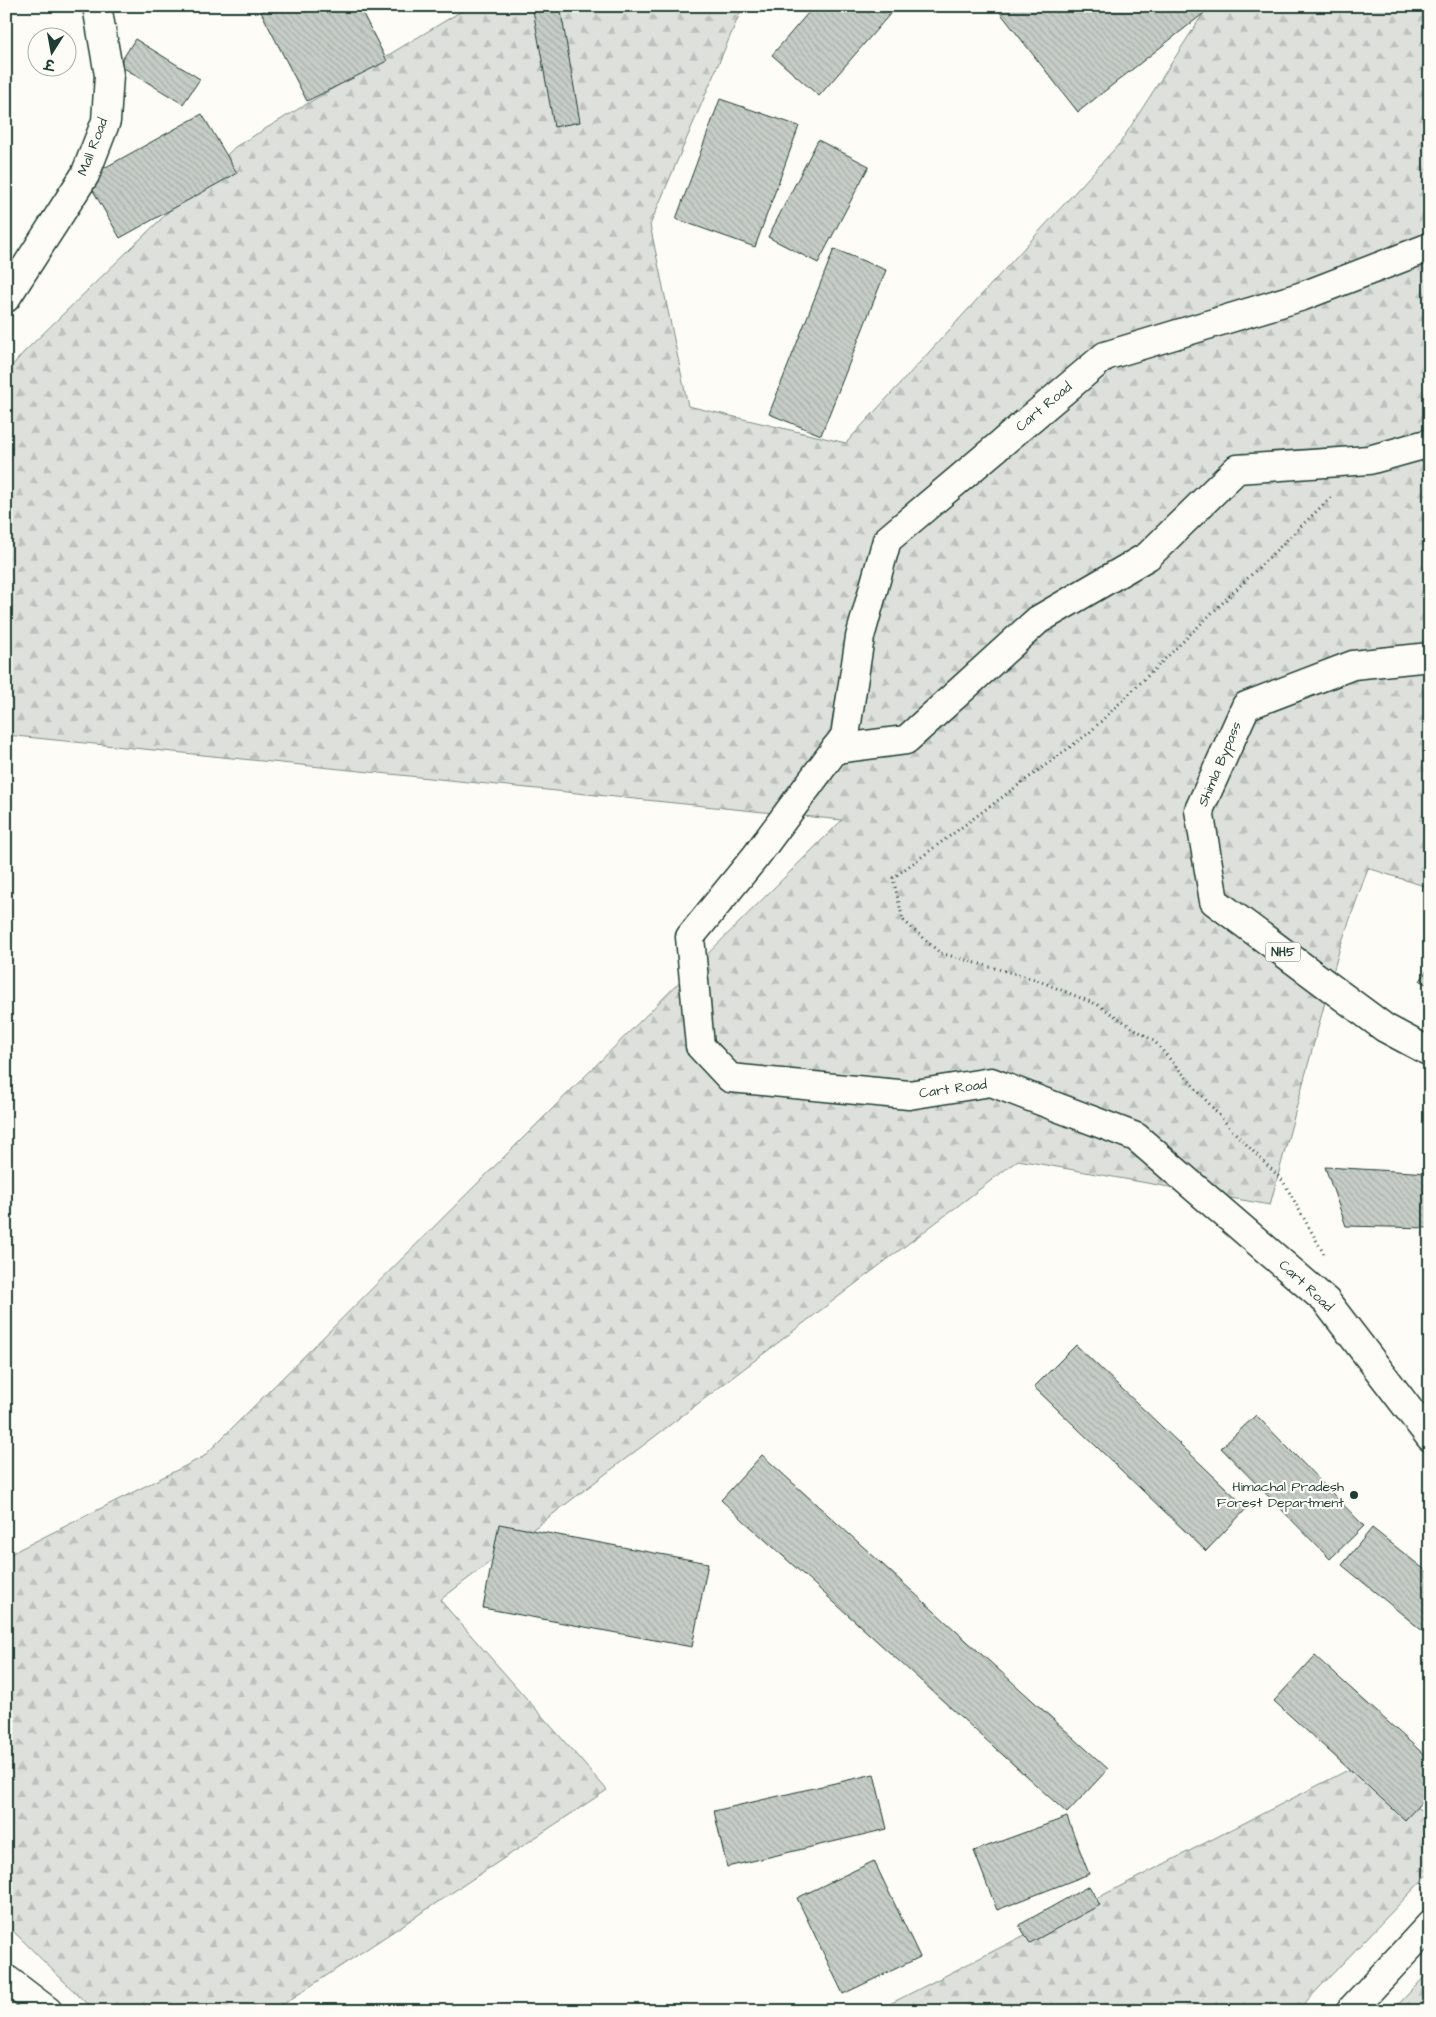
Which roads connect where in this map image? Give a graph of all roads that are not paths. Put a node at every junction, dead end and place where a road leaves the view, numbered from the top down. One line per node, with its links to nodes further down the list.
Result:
1 (98, 6): 3 (main road, Mall Road)
2 (1430, 247): 6 (main road, Cart Road)
3 (6, 298)
4 (1430, 443): 6 (main road)
5 (1430, 657): 7 (main road, Shimla Bypass / NH5)
6 (835, 749): 8 (main road, Cart Road)
7 (1430, 1052)
8 (1430, 1437)
9 (1430, 1925): 12 (main road)
10 (6, 1979): 11 (main road)
11 (48, 2011)
12 (1350, 2011)

